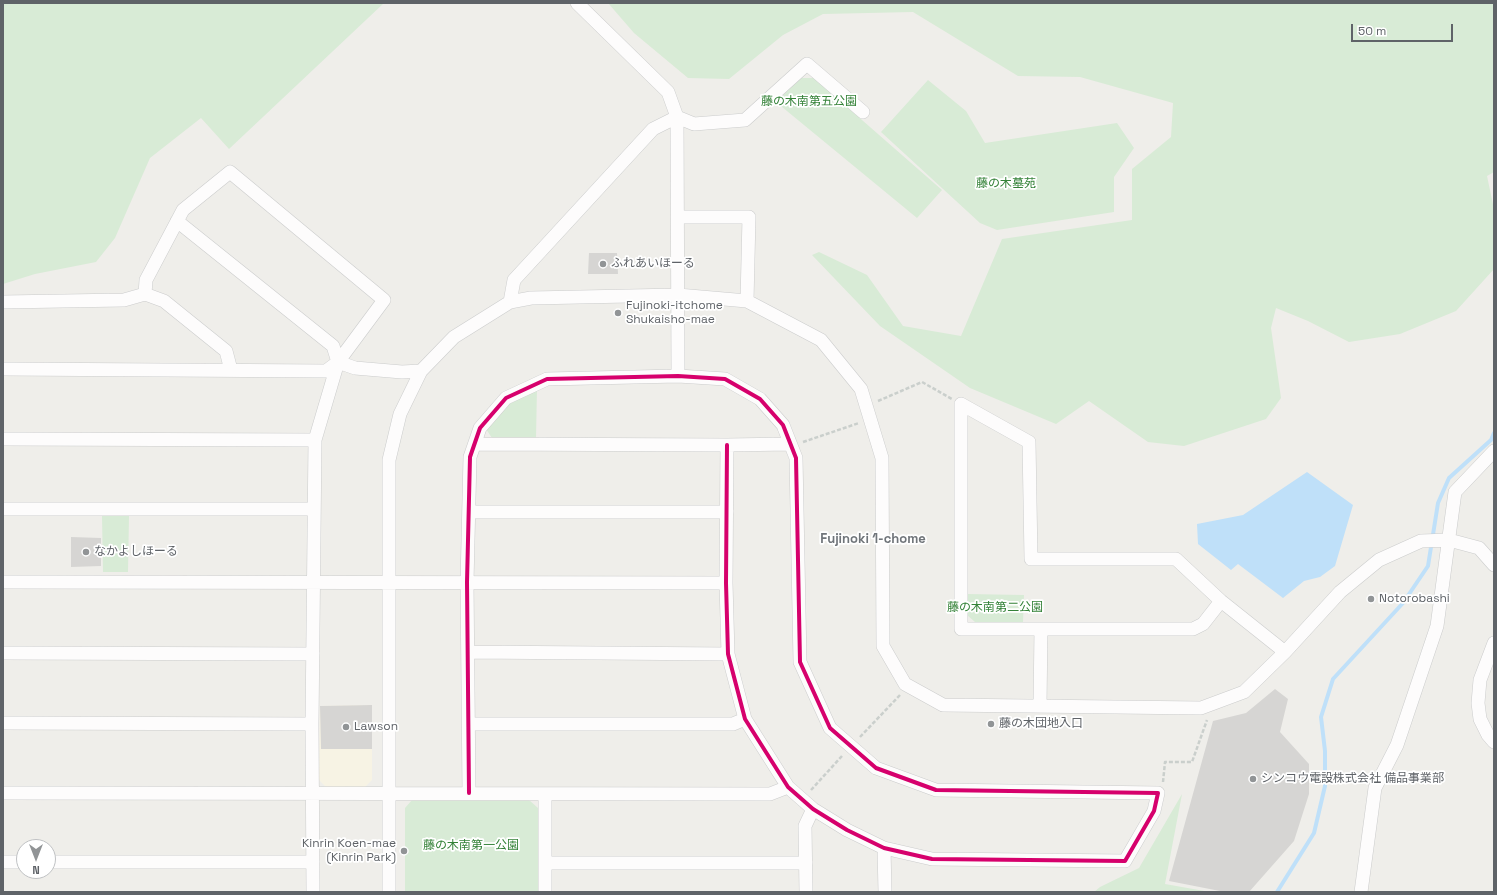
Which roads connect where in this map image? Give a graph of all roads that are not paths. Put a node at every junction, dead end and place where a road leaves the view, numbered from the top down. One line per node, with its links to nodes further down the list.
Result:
1 (577, 3): 3 (street)
2 (863, 112): 3 (street)
3 (677, 117): 4 (street); 10 (street)
4 (678, 217): 7 (street); 8 (street)
5 (177, 221): 6 (street); 11 (street); 11 (street)
6 (145, 294): 9 (street); 13 (street)
7 (678, 295): 8 (street); 10 (street); 15 (street)
8 (747, 301): 41 (street)
9 (3, 302)
10 (510, 302): 14 (street)
11 (338, 362): 13 (street); 14 (street); 17 (street)
12 (3, 369): 13 (street)
13 (231, 370)
14 (421, 371): 31 (street)
15 (678, 376): 18 (street); 20 (street)
16 (3, 439): 17 (street)
17 (315, 440): 23 (street)
18 (475, 444): 19 (street); 24 (street)
19 (727, 445): 20 (street); 25 (street)
20 (790, 445): 54 (street)
21 (1494, 451): 26 (street)
22 (3, 509): 23 (street)
23 (314, 509): 29 (street)
24 (468, 512): 25 (street); 30 (street)
25 (727, 512): 32 (street)
26 (1445, 540): 27 (street); 37 (street); 66 (street)
27 (1494, 565)
28 (3, 582): 29 (street)
29 (313, 582): 31 (street); 39 (street)
30 (467, 582): 31 (street); 32 (street); 36 (street)
31 (389, 583): 51 (street)
32 (726, 583): 40 (street)
33 (1221, 601): 34 (street); 34 (street); 37 (street)
34 (1041, 629): 41 (street)
35 (1494, 644): 46 (street)
36 (469, 652): 40 (street); 45 (street)
37 (1285, 652): 41 (street)
38 (3, 653): 39 (street)
39 (313, 654): 44 (street)
40 (728, 654): 42 (street)
41 (1040, 706)
42 (745, 719): 45 (street); 47 (street)
43 (3, 723): 44 (street)
44 (312, 724): 50 (street)
45 (469, 724): 49 (street)
46 (1494, 742)
47 (788, 787): 52 (street); 53 (street)
48 (3, 793): 50 (street)
49 (469, 793): 51 (street); 52 (street)
50 (313, 794): 51 (street); 58 (street)
51 (389, 794): 62 (street)
52 (545, 794): 59 (street)
53 (813, 809): 54 (street); 60 (street)
54 (884, 848): 65 (street)
55 (3, 862): 56 (street)
56 (16, 862)
57 (56, 862): 58 (street)
58 (313, 862): 61 (street)
59 (545, 863): 60 (street); 63 (street)
60 (806, 863): 64 (street)
61 (313, 892)
62 (389, 892)
63 (545, 892)
64 (806, 892)
65 (885, 892)
66 (1362, 892)

